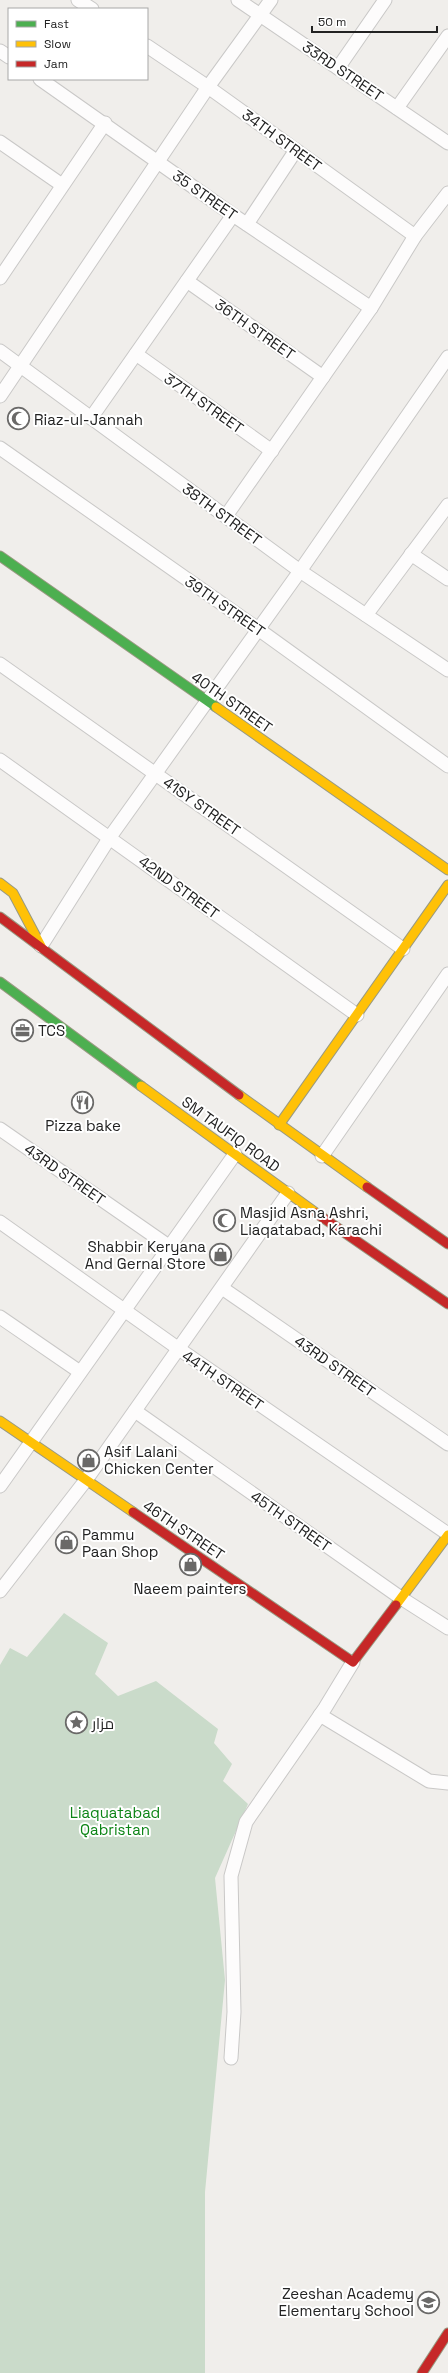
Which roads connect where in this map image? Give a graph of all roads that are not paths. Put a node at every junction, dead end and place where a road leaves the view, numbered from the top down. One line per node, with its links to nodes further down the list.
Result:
1 (78, 0): 5 (street)
2 (238, 0): 6 (street, 33RD STREET)
3 (271, 0): 6 (street)
4 (386, 0): 11 (street)
5 (90, 8)
6 (260, 15): 11 (street, 33RD STREET); 13 (street)
7 (448, 36): 14 (street)
8 (148, 47): 13 (street, 34TH STREET)
9 (0, 51): 10 (street)
10 (8, 57)
11 (338, 68): 14 (street, 33RD STREET)
12 (41, 80): 15 (street, 35 STREET)
13 (208, 87): 18 (street, 34TH STREET); 19 (street)
14 (397, 108): 17 (street, 33RD STREET)
15 (104, 123): 19 (street, 35 STREET); 20 (street)
16 (0, 142): 20 (street)
17 (448, 143)
18 (296, 150): 23 (street); 24 (street, 34TH STREET)
19 (157, 162): 22 (street, 35 STREET); 31 (street)
20 (62, 184): 25 (street)
21 (448, 193): 24 (street)
22 (233, 215): 23 (street, 35 STREET); 26 (street)
23 (247, 224): 27 (street, 35 STREET)
24 (416, 236): 27 (street)
25 (2, 270)
26 (187, 281): 29 (street); 32 (street, 36TH STREET)
27 (371, 308): 32 (street)
28 (0, 352): 31 (street, 38TH STREET)
29 (136, 354): 34 (street); 36 (street, 37TH STREET)
30 (448, 357): 41 (street)
31 (21, 366): 33 (street); 34 (street, 38TH STREET)
32 (323, 377): 36 (street)
33 (0, 396)
34 (91, 418): 38 (street, 38TH STREET)
35 (0, 448): 44 (street, 39TH STREET)
36 (272, 451): 38 (street)
37 (448, 505): 39 (street)
38 (226, 516): 41 (street, 38TH STREET)
39 (411, 554): 42 (street); 43 (street)
40 (0, 556): 47 (main road, 40TH STREET)
41 (300, 571): 43 (street, 38TH STREET); 44 (street)
42 (448, 579)
43 (366, 615): 46 (street, 38TH STREET)
44 (258, 629): 47 (street); 49 (street, 39TH STREET)
45 (0, 664): 50 (street, 41SY STREET)
46 (448, 670)
47 (207, 701): 50 (street); 52 (main road, 40TH STREET)
48 (0, 760): 51 (street, 42ND STREET)
49 (448, 766)
50 (155, 774): 51 (street); 57 (street, 41SY STREET)
51 (110, 837): 56 (street); 60 (street, 42ND STREET)
52 (448, 870)
53 (0, 883): 56 (main road)
54 (448, 885): 57 (main road)
55 (2, 918): 56 (main road)
56 (41, 946): 61 (main road)
57 (403, 949): 60 (main road)
58 (448, 974): 64 (street)
59 (0, 982): 63 (main road, SM TAUFIQ ROAD)
60 (357, 1014): 61 (main road)
61 (279, 1125): 64 (main road)
62 (0, 1129): 68 (street, 43RD STREET)
63 (235, 1154): 65 (main road, SM TAUFIQ ROAD); 68 (street)
64 (322, 1156): 67 (main road)
65 (288, 1193): 69 (street); 70 (main road, SM TAUFIQ ROAD)
66 (0, 1222): 71 (street, 44TH STREET)
67 (448, 1244)
68 (170, 1247): 71 (street)
69 (222, 1288): 73 (street); 78 (street, 43RD STREET)
70 (448, 1304)
71 (125, 1310): 73 (street, 44TH STREET); 74 (street)
72 (0, 1316): 74 (street)
73 (179, 1349): 75 (street); 81 (street, 44TH STREET)
74 (80, 1372): 77 (street)
75 (135, 1411): 79 (street); 83 (street, 45TH STREET)
76 (0, 1420): 77 (main road, 46TH STREET)
77 (30, 1441): 79 (main road, 46TH STREET); 80 (street)
78 (448, 1444)
79 (86, 1480): 82 (street); 85 (main road, 46TH STREET)
80 (0, 1486)
81 (448, 1534): 83 (main road)
82 (0, 1591)
83 (401, 1598): 84 (street, 45TH STREET); 85 (main road)
84 (448, 1628)
85 (353, 1662): 86 (street)
86 (320, 1715): 87 (street); 88 (street)
87 (448, 1783)
88 (231, 2058)
89 (448, 2333): 90 (main road)
90 (422, 2373)

